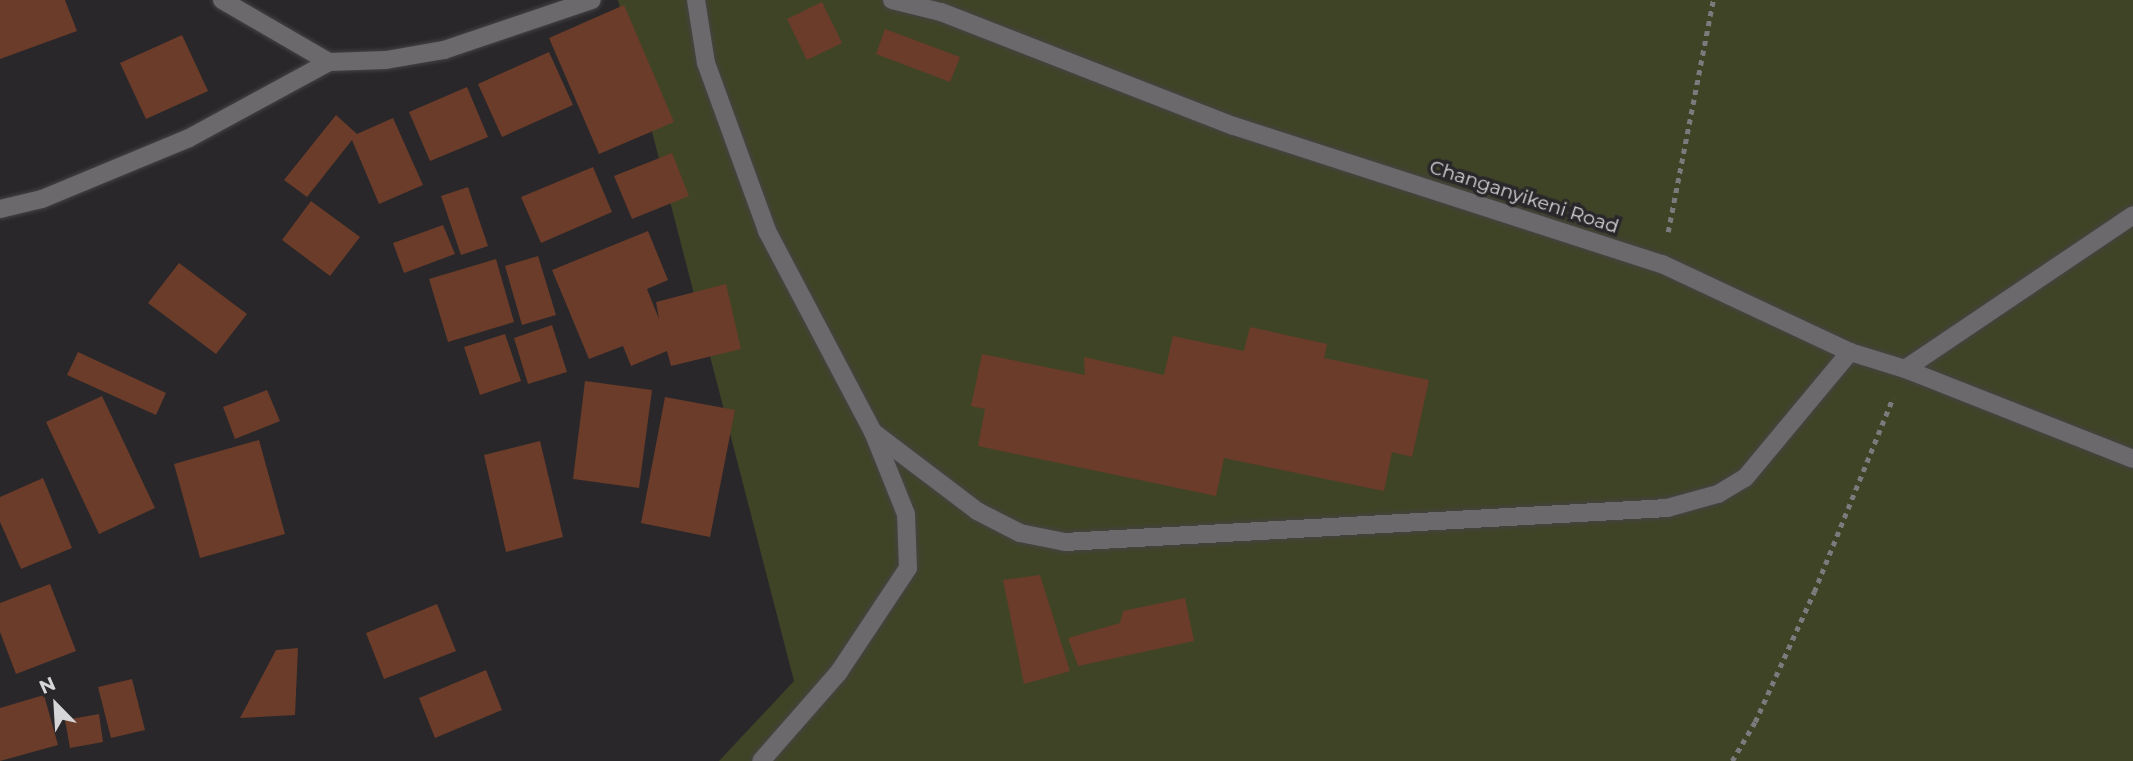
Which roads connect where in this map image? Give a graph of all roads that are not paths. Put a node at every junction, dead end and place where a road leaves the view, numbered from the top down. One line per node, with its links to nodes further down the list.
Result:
1 (222, 0): 5 (street)
2 (592, 0): 5 (street)
3 (696, 0): 10 (street)
4 (892, 0): 8 (street, Changanyikeni Road)
5 (329, 62): 6 (street)
6 (0, 209)
7 (2133, 215): 9 (street)
8 (1850, 352): 9 (street, Changanyikeni Road); 10 (street)
9 (1905, 369): 11 (street, Changanyikeni Road)
10 (873, 432): 12 (street)
11 (2133, 459)
12 (761, 761)

